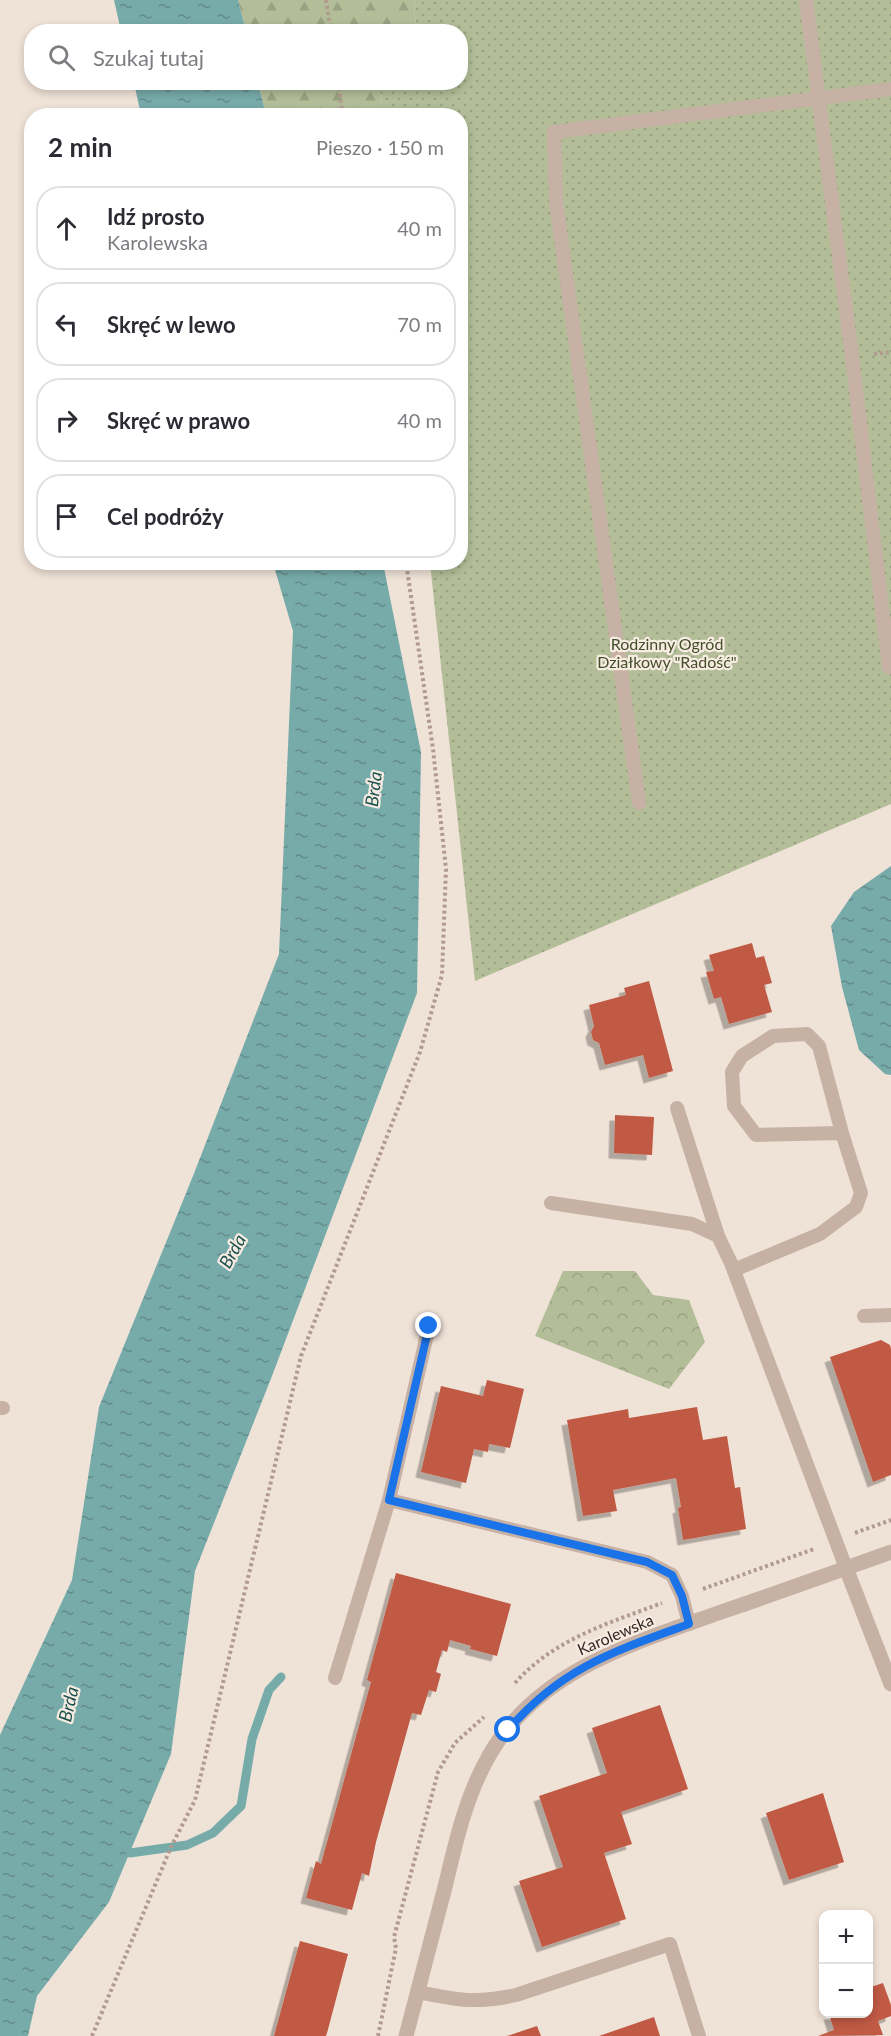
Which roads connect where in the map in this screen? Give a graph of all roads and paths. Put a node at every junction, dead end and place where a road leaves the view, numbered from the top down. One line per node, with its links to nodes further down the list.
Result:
1 (326, 0): 3 (path)
2 (806, 0): 6 (lane)
3 (330, 24)
4 (891, 89): 6 (lane)
5 (339, 90): 7 (path)
6 (817, 99): 9 (lane); 10 (lane)
7 (342, 108)
8 (407, 570): 31 (path)
9 (889, 666)
10 (639, 803)
11 (677, 1108): 14 (lane)
12 (842, 1133): 12 (lane); 15 (lane)
13 (551, 1203): 14 (lane)
14 (718, 1236): 15 (lane)
15 (734, 1270): 21 (lane)
16 (891, 1315): 17 (lane)
17 (864, 1316)
18 (429, 1326): 19 (lane)
19 (389, 1500): 24 (lane); 26 (lane)
20 (891, 1520): 21 (path)
21 (836, 1539): 23 (lane); 24 (path)
22 (891, 1552): 23 (street, Karolewska)
23 (846, 1568): 25 (street, Karolewska); 27 (street)
24 (682, 1596): 25 (lane); 28 (path)
25 (689, 1624): 30 (street, Karolewska)
26 (335, 1678)
27 (891, 1684)
28 (510, 1689)
29 (490, 1710): 32 (path)
30 (418, 1992): 33 (street, Karolewska); 34 (lane)
31 (92, 2036)
32 (378, 2036)
33 (406, 2036)
34 (699, 2036)

